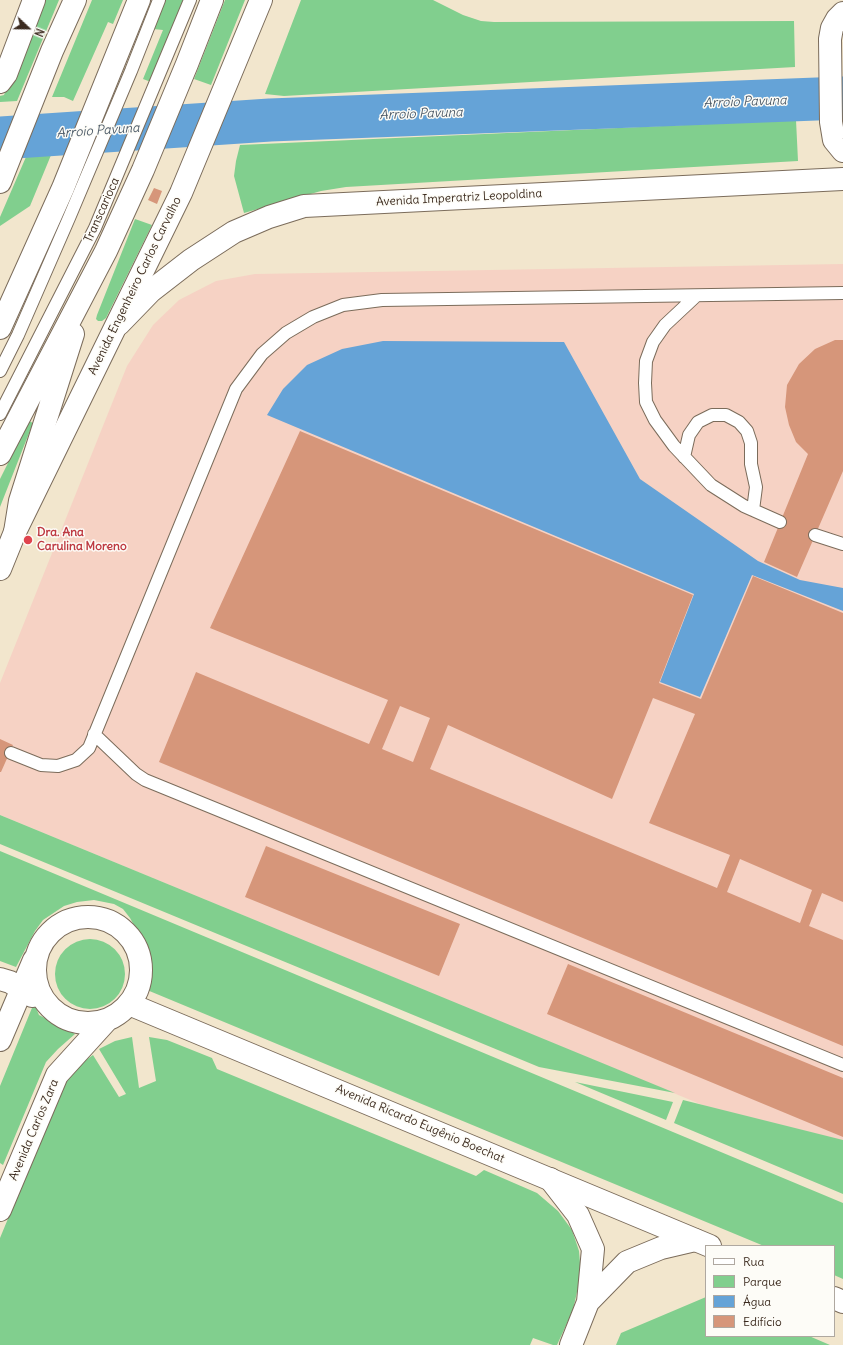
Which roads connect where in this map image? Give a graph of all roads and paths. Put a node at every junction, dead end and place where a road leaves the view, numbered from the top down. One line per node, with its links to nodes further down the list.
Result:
1 (34, 0): 9 (main road)
2 (75, 0): 11 (main road)
3 (139, 0): 12 (main road)
4 (159, 0): 12 (lane)
5 (190, 0): 20 (lane, Transcarioca)
6 (212, 0): 15 (main road)
7 (261, 0): 18 (main road, Avenida Engenheiro Carlos Carvalho)
8 (843, 13): 10 (main road)
9 (0, 82)
10 (843, 151)
11 (1, 179)
12 (76, 179): 17 (main road); 19 (lane)
13 (843, 179): 18 (main road, Avenida Imperatriz Leopoldina)
14 (843, 293): 16 (lane)
15 (83, 294): 21 (main road); 25 (main road)
16 (696, 296): 22 (lane); 29 (lane)
17 (0, 328)
18 (114, 329): 25 (main road, Avenida Engenheiro Carlos Carvalho)
19 (0, 371)
20 (0, 414)
21 (0, 454)
22 (684, 457): 23 (lane); 23 (lane)
23 (753, 510): 24 (lane)
24 (780, 522)
25 (15, 532): 28 (main road, Avenida Engenheiro Carlos Carvalho)
26 (815, 535): 27 (lane)
27 (843, 544)
28 (0, 569)
29 (94, 734): 30 (lane); 38 (lane)
30 (11, 753)
31 (39, 950): 33 (main road); 34 (main road); 35 (main road)
32 (0, 979): 33 (main road)
33 (21, 989): 34 (main road); 37 (main road)
34 (47, 1004): 36 (main road)
35 (129, 1004): 36 (main road); 39 (main road, Avenida Ricardo Eugênio Boechat)
36 (107, 1020): 40 (main road, Avenida Carlos Zara)
37 (0, 1040)
38 (843, 1065)
39 (550, 1179): 41 (main road, Avenida Ricardo Eugênio Boechat); 42 (main road)
40 (0, 1210)
41 (702, 1243): 42 (main road)
42 (588, 1302): 43 (main road)
43 (571, 1345)

